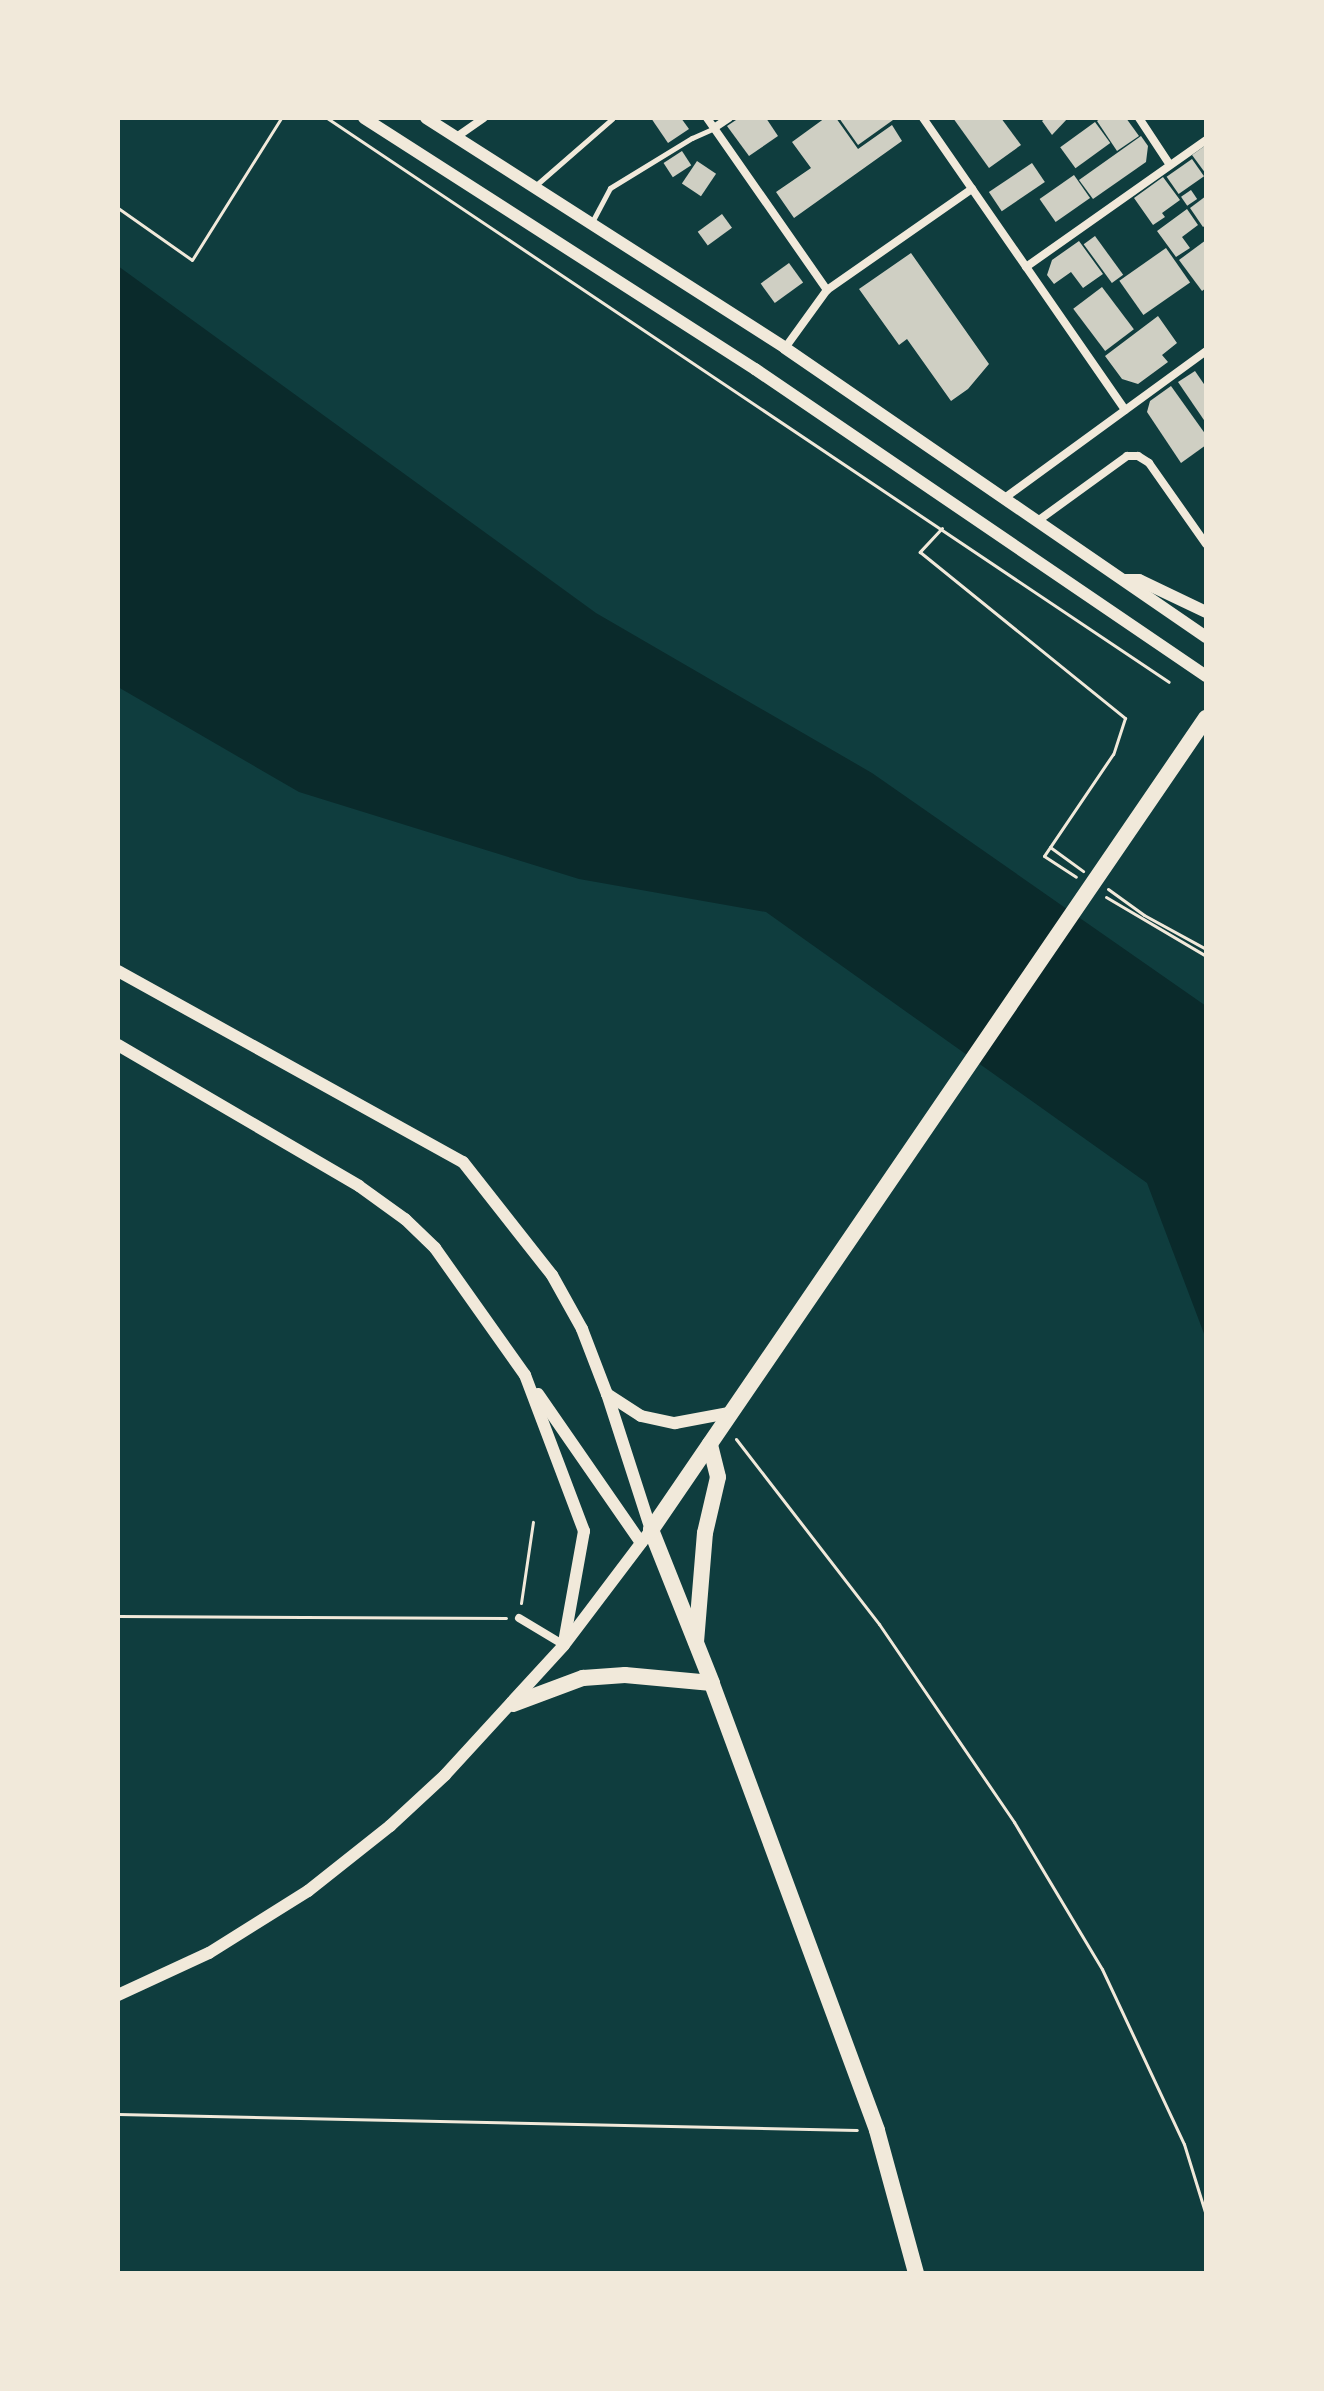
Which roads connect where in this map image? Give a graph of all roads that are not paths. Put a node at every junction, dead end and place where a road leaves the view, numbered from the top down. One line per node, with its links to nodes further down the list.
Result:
1 (364, 118): 27 (street)
2 (426, 118): 10 (street)
3 (484, 118): 10 (street)
4 (613, 118): 13 (lane)
5 (707, 118): 9 (street)
6 (729, 118): 9 (street)
7 (923, 118): 14 (street)
8 (1139, 118): 12 (street)
9 (714, 128): 15 (lane); 17 (street)
10 (455, 138): 13 (street)
11 (1206, 140): 12 (street)
12 (1170, 165): 16 (street)
13 (534, 187): 15 (street)
14 (972, 189): 16 (street); 17 (street)
15 (591, 223): 18 (street)
16 (1026, 267): 20 (street)
17 (827, 290): 18 (street)
18 (785, 348): 21 (street)
19 (1206, 351): 20 (street)
20 (1125, 410): 21 (street)
21 (1006, 497): 22 (street)
22 (1039, 520): 23 (street); 24 (street)
23 (1206, 544)
24 (1125, 580): 25 (street); 26 (street)
25 (1206, 612)
26 (1206, 637)
27 (1206, 676)
28 (1206, 719): 33 (main road)
29 (118, 971): 32 (street)
30 (118, 1045): 31 (street)
31 (525, 1375): 35 (street); 38 (street)
32 (607, 1394): 33 (street); 35 (street)
33 (728, 1418): 34 (main road)
34 (710, 1444): 35 (main road); 37 (main road)
35 (649, 1539): 37 (main road); 38 (street)
36 (519, 1618): 38 (street)
37 (696, 1643): 39 (main road)
38 (564, 1645): 40 (street)
39 (712, 1683): 40 (main road); 42 (main road)
40 (513, 1704): 41 (street)
41 (118, 1995)
42 (916, 2273)

